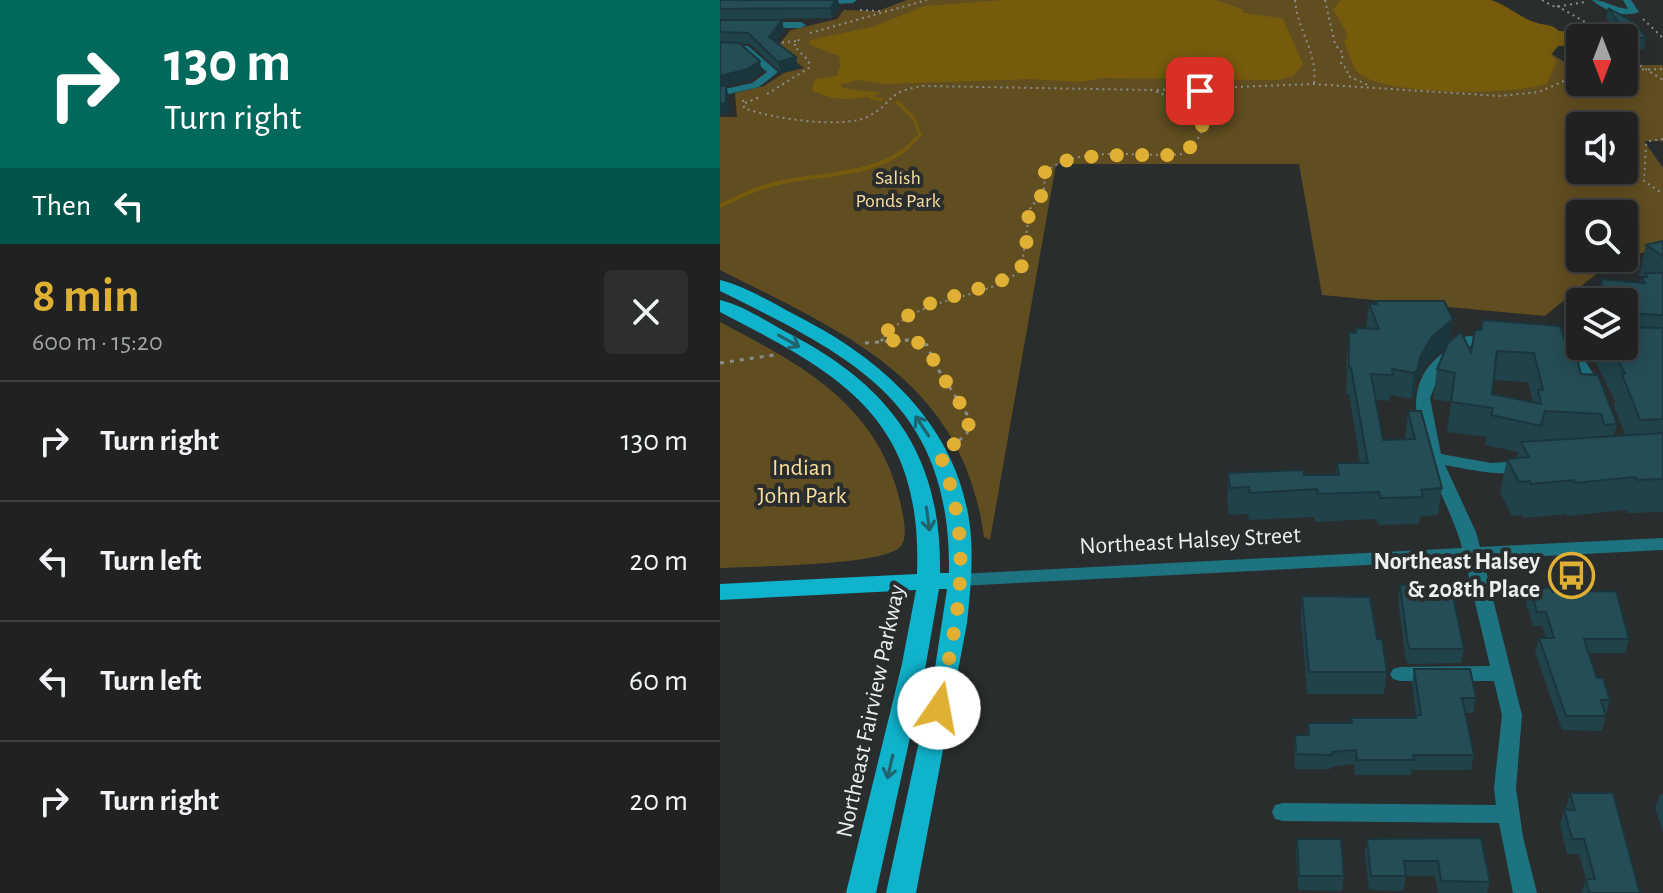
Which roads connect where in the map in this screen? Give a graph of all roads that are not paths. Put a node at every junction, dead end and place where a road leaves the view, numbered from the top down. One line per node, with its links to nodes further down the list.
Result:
1 (1627, 0): 3 (street)
2 (849, 1): 4 (street)
3 (1597, 1)
4 (814, 3)
5 (720, 25): 6 (street)
6 (801, 25)
7 (720, 48): 8 (street)
8 (720, 93)
9 (720, 285): 18 (main road, one-way to 9)
10 (720, 305): 19 (main road, Northeast Fairview Parkway, one-way to 19)
11 (1513, 344): 14 (street)
12 (1663, 352): 13 (street)
13 (1604, 409)
14 (1434, 458): 15 (street); 17 (street)
15 (1550, 465)
16 (1663, 544): 17 (street, Northeast Halsey Street)
17 (1471, 553): 18 (street, Northeast Halsey Street); 21 (street)
18 (960, 580): 19 (main road, Northeast Halsey Street); 26 (main road)
19 (929, 581): 20 (main road, Northeast Halsey Street); 25 (main road, Northeast Fairview Parkway, one-way to 25)
20 (720, 592)
21 (1501, 673): 22 (street); 24 (street)
22 (1400, 674)
23 (1283, 812): 24 (street)
24 (1509, 814): 27 (street)
25 (861, 893)
26 (901, 893)
27 (1525, 893)

